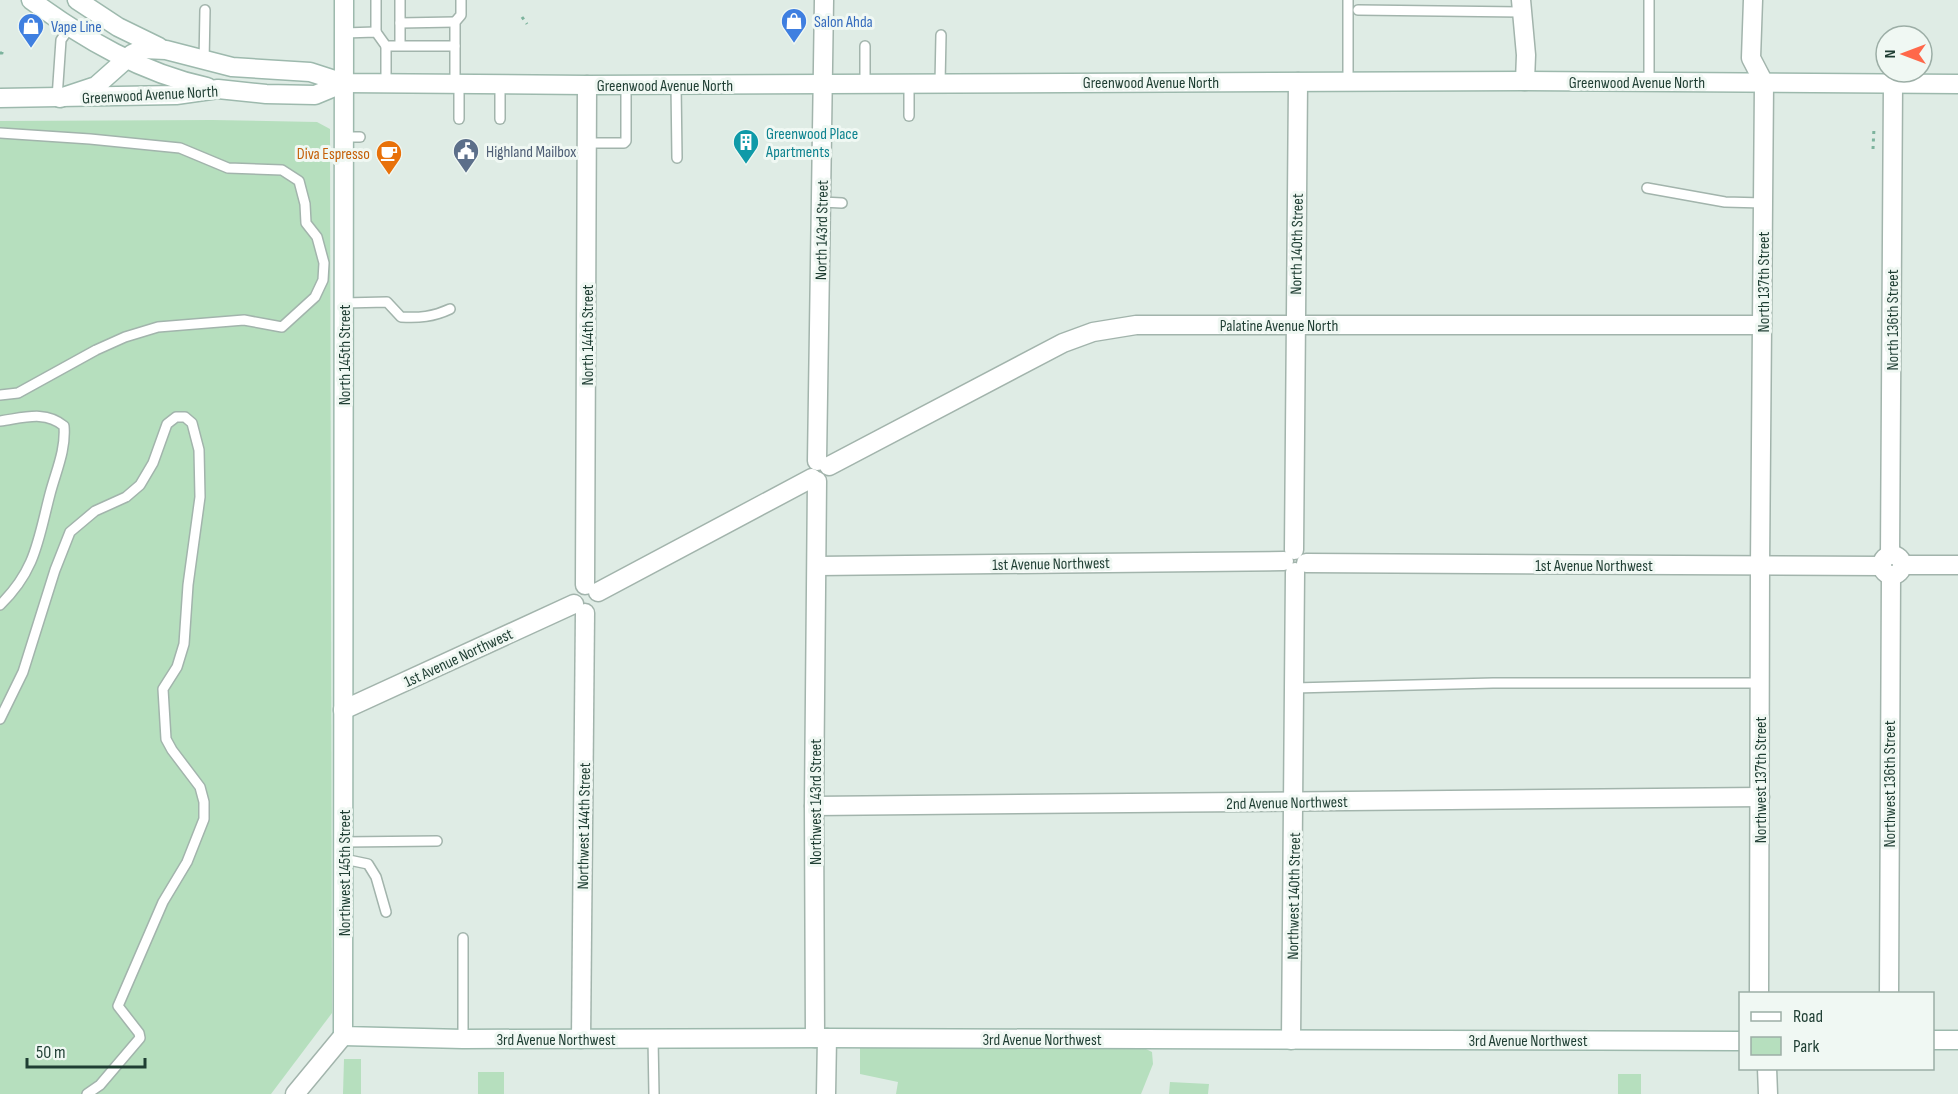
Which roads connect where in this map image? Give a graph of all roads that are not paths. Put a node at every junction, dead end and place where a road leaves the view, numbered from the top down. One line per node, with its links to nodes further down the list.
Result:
1 (31, 0): 16 (street)
2 (77, 0): 24 (street)
3 (344, 0): 18 (street, North 145th Street)
4 (376, 0): 17 (lane)
5 (400, 0): 15 (lane)
6 (461, 0): 14 (lane)
7 (1348, 0): 36 (lane)
8 (1649, 0): 29 (lane)
9 (1753, 0): 37 (street, North 137th Street)
10 (828, 6): 32 (street, North 143rd Street)
11 (1521, 6): 13 (lane); 27 (street)
12 (205, 10): 26 (lane)
13 (1358, 10)
14 (455, 22): 15 (lane); 22 (lane)
15 (400, 23): 20 (lane)
16 (70, 27): 25 (street); 49 (lane)
17 (376, 32): 18 (lane); 21 (lane)
18 (344, 33): 30 (street, North 145th Street)
19 (940, 35): 35 (lane)
20 (400, 45): 21 (lane); 22 (lane)
21 (386, 46): 31 (lane)
22 (455, 46): 38 (lane)
23 (865, 46): 33 (lane)
24 (166, 50): 25 (street, Greenwood Avenue North); 26 (street, Greenwood Avenue North)
25 (126, 59): 47 (street); 49 (street, Greenwood Avenue North)
26 (204, 62): 30 (street, Greenwood Avenue North)
27 (1525, 81): 29 (street, Greenwood Avenue North); 36 (street, Greenwood Avenue North)
28 (1298, 82): 35 (street, Greenwood Avenue North); 36 (street, Greenwood Avenue North); 62 (street, North 140th Street)
29 (1649, 82): 37 (street, Greenwood Avenue North)
30 (344, 83): 31 (street, Greenwood Avenue North); 47 (street, Greenwood Avenue North); 60 (street, North 145th Street)
31 (386, 83): 38 (street, Greenwood Avenue North)
32 (824, 83): 33 (street, Greenwood Avenue North); 40 (street, Greenwood Avenue North); 57 (street, North 143rd Street)
33 (865, 83): 34 (street, Greenwood Avenue North)
34 (909, 83): 35 (street, Greenwood Avenue North); 50 (lane)
35 (940, 83)
36 (1348, 83)
37 (1764, 83): 41 (street, Greenwood Avenue North); 59 (street, North 137th Street)
38 (457, 84): 39 (street, Greenwood Avenue North); 52 (lane)
39 (500, 84): 45 (street, Greenwood Avenue North); 51 (lane)
40 (676, 84): 46 (street, Greenwood Avenue North); 55 (lane)
41 (1874, 84)
42 (1893, 84): 68 (street, North 136th Street)
43 (1934, 84): 44 (street, Greenwood Avenue North)
44 (1958, 84)
45 (587, 85): 46 (street, Greenwood Avenue North); 54 (street, North 144th Street)
46 (626, 85): 54 (lane)
47 (218, 89): 49 (street, Greenwood Avenue North)
48 (0, 98): 49 (street, Greenwood Avenue North)
49 (58, 98)
50 (909, 116)
51 (500, 118)
52 (459, 119)
53 (0, 133): 64 (lane)
54 (588, 143): 72 (street, North 144th Street)
55 (677, 158)
56 (1647, 188): 59 (lane)
57 (822, 202): 58 (lane); 66 (street, North 143rd Street)
58 (842, 203)
59 (1763, 203): 63 (street, North 137th Street)
60 (344, 303): 61 (lane); 77 (street, North 145th Street)
61 (450, 309)
62 (1296, 325): 63 (street, Palatine Avenue North); 66 (street, Palatine Avenue North); 67 (street, North 140th Street)
63 (1762, 325): 71 (street, North 137th Street)
64 (0, 395)
65 (0, 421): 73 (lane)
66 (819, 472): 70 (street, North 143rd Street); 72 (street)
67 (1295, 562): 70 (street, 1st Avenue Northwest); 71 (street, 1st Avenue Northwest); 76 (street, Northwest 140th Street)
68 (1892, 565): 69 (street, 1st Avenue Northwest); 71 (street, 1st Avenue Northwest); 87 (street, Northwest 136th Street)
69 (1958, 565)
70 (818, 566): 81 (street, Northwest 143rd Street)
71 (1760, 566): 75 (street, Northwest 137th Street)
72 (592, 588): 74 (street)
73 (0, 605)
74 (579, 609): 77 (street, 1st Avenue Northwest); 92 (street, Northwest 144th Street)
75 (1760, 683): 76 (lane); 79 (street, Northwest 137th Street)
76 (1294, 688): 80 (street, Northwest 140th Street)
77 (343, 710): 83 (street, Northwest 145th Street)
78 (0, 719): 98 (lane)
79 (1760, 797): 80 (street, 2nd Avenue Northwest); 86 (street, Northwest 137th Street)
80 (1294, 802): 81 (street, 2nd Avenue Northwest); 93 (street, Northwest 140th Street)
81 (814, 807): 90 (street, Northwest 143rd Street)
82 (437, 840): 83 (lane)
83 (344, 851): 84 (lane); 88 (street, Northwest 145th Street)
84 (386, 912)
85 (463, 938): 91 (lane)
86 (1760, 992)
87 (1889, 992)
88 (343, 1036): 91 (street, 3rd Avenue Northwest); 99 (street)
89 (653, 1038): 90 (street, 3rd Avenue Northwest); 92 (street, 3rd Avenue Northwest); 100 (lane)
90 (821, 1038): 93 (street, 3rd Avenue Northwest); 101 (street, Northwest 143rd Street)
91 (463, 1039): 92 (street, 3rd Avenue Northwest)
92 (581, 1039)
93 (1291, 1040): 96 (street, 3rd Avenue Northwest)
94 (1934, 1040): 95 (street)
95 (1958, 1040)
96 (1739, 1041)
97 (1767, 1070): 102 (street)
98 (87, 1094)
99 (295, 1094)
100 (654, 1094)
101 (826, 1094)
102 (1768, 1094)

